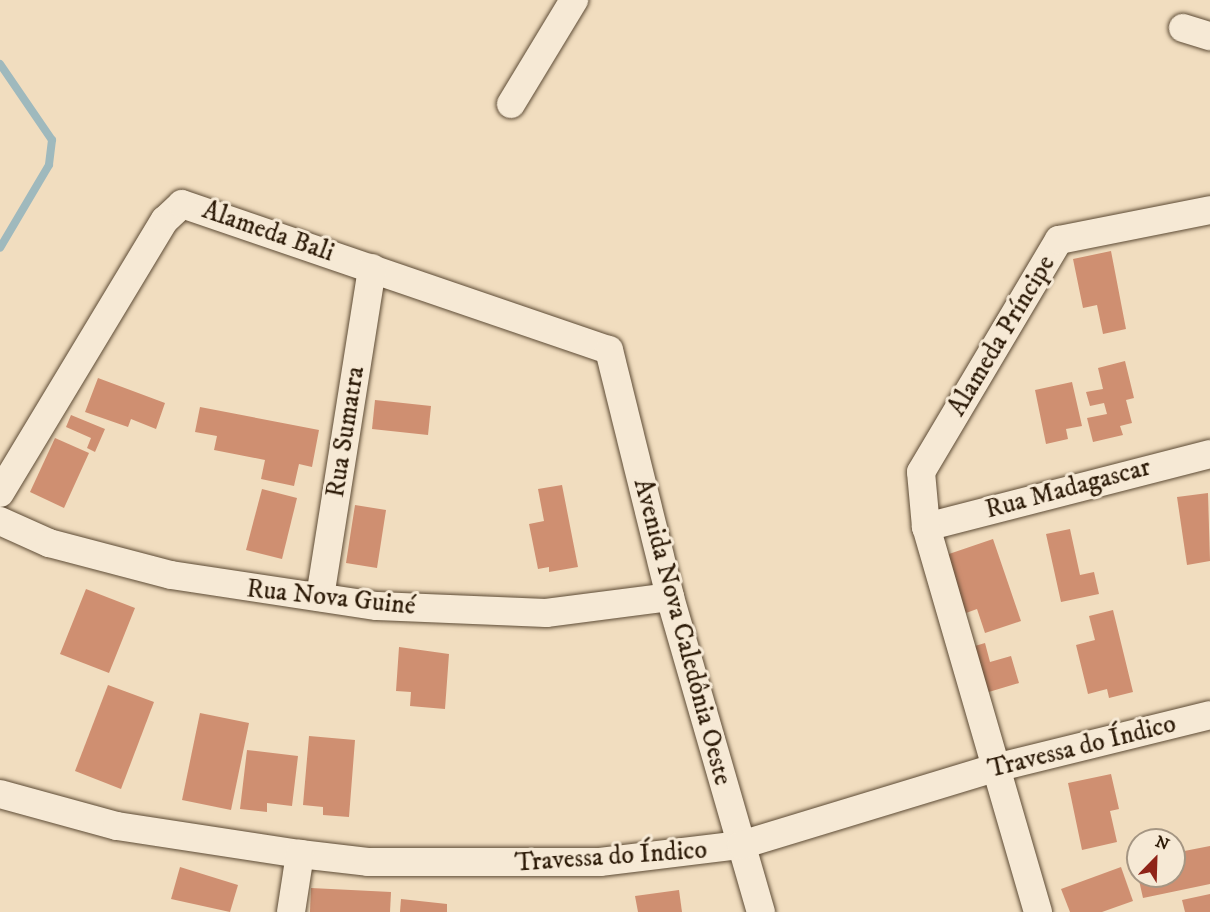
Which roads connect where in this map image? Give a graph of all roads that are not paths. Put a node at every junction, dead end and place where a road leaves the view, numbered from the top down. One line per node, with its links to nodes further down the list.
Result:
1 (564, 4): 4 (street)
2 (1183, 28): 3 (street)
3 (1210, 36)
4 (511, 104)
5 (1210, 210): 11 (street, Alameda Príncipe)
6 (372, 268): 7 (street, Alameda Bali); 9 (street, Alameda Bali); 12 (street, Rua Sumatra)
7 (609, 350): 13 (street, Avenida Nova Caledônia Oeste)
8 (1210, 454): 11 (street, Rua Madagascar)
9 (0, 493)
10 (0, 521): 12 (street, Rua Nova Guiné)
11 (926, 527): 15 (street)
12 (320, 597): 13 (street, Rua Nova Guiné)
13 (670, 597): 17 (street, Avenida Nova Caledônia Oeste)
14 (1210, 715): 15 (street, Travessa do Índico)
15 (995, 768): 17 (street, Travessa do Índico); 21 (street)
16 (0, 794): 18 (street, Travessa do Índico)
17 (741, 846): 18 (street, Travessa do Índico); 20 (street, Avenida Nova Caledônia Oeste)
18 (300, 854): 19 (street)
19 (291, 912)
20 (761, 912)
21 (1038, 912)

